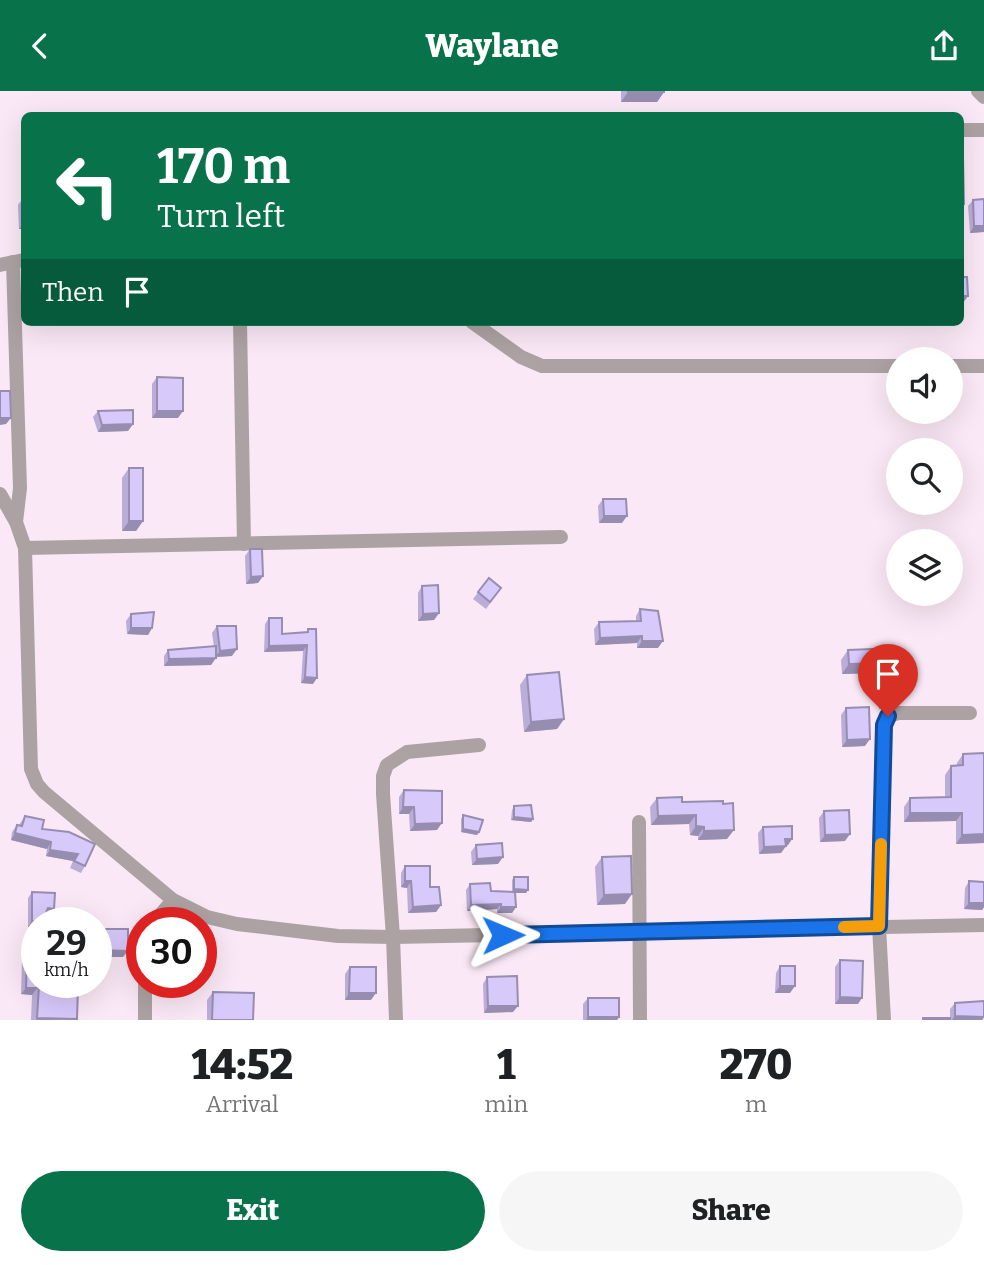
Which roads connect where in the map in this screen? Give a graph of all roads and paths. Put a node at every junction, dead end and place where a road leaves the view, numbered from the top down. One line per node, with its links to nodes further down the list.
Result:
1 (978, 91): 2 (street)
2 (984, 97)
3 (964, 130): 4 (street)
4 (984, 130)
5 (12, 263): 12 (street)
6 (240, 326): 14 (street)
7 (478, 326): 8 (street)
8 (886, 366)
9 (963, 366): 10 (street)
10 (984, 366)
11 (0, 494): 12 (street)
12 (16, 522): 15 (street)
13 (561, 537): 14 (street)
14 (244, 544): 15 (street)
15 (25, 548): 19 (street)
16 (970, 712): 22 (street)
17 (479, 745): 24 (street)
18 (639, 822): 23 (street)
19 (173, 900): 20 (street); 24 (street)
20 (167, 907)
21 (984, 925): 22 (street)
22 (879, 926): 23 (street); 29 (street)
23 (639, 931): 24 (street); 28 (street)
24 (393, 937): 27 (street)
25 (145, 998): 26 (street)
26 (145, 1020)
27 (396, 1020)
28 (640, 1020)
29 (884, 1020)

